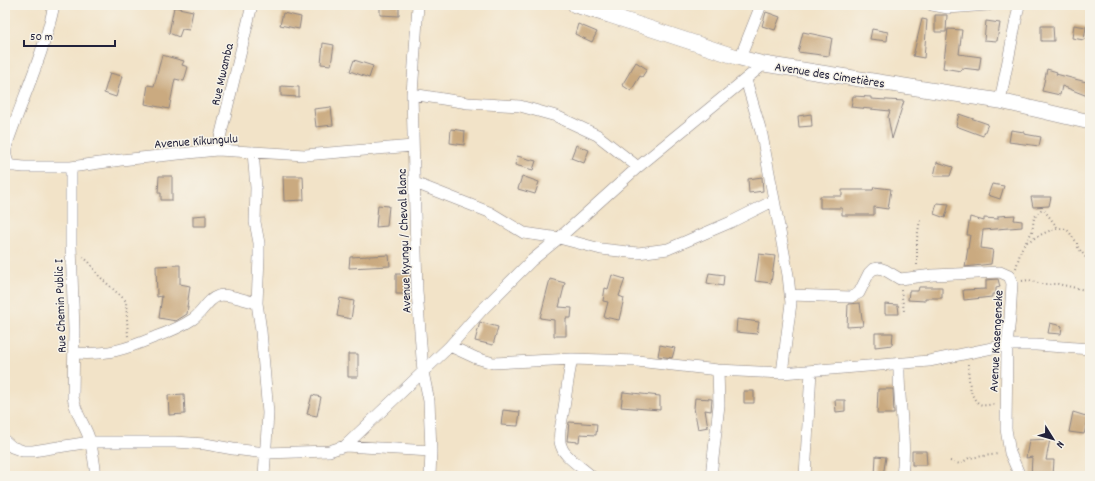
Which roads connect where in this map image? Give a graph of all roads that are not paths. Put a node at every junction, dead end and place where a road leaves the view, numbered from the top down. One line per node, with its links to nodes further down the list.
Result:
1 (54, 5): 18 (street)
2 (252, 5): 16 (street, Rue Mwamba)
3 (418, 5): 12 (street, Avenue Kyungu / Cheval Blanc)
4 (575, 5): 9 (street, Avenue des Cimetières)
5 (761, 5): 9 (street)
6 (932, 5): 7 (street)
7 (988, 5)
8 (1019, 5): 13 (street)
9 (740, 58): 10 (street, Avenue des Cimetières)
10 (764, 64): 11 (street); 13 (street, Avenue des Cimetières)
11 (746, 80): 20 (street); 22 (street)
12 (412, 94): 15 (street, Avenue Kyungu / Cheval Blanc); 20 (street)
13 (1000, 101): 14 (street, Avenue des Cimetières)
14 (1090, 122)
15 (413, 146): 17 (street, Avenue Kikungulu); 21 (street, Avenue Kyungu / Cheval Blanc)
16 (217, 150): 17 (street, Avenue Kikungulu); 19 (street, Avenue Kikungulu)
17 (253, 152): 25 (street)
18 (8, 165): 19 (street, Avenue Kikungulu)
19 (70, 167): 29 (street, Rue Chemin Public I)
20 (638, 167): 23 (street)
21 (415, 183): 23 (street); 34 (street, Avenue Kyungu / Cheval Blanc)
22 (774, 201): 23 (street); 24 (street)
23 (559, 238): 27 (street)
24 (790, 295): 26 (street, Avenue Kasengeneke); 35 (street)
25 (257, 303): 29 (street); 40 (street)
26 (1008, 345): 28 (street); 31 (street); 48 (street, Avenue Kasengeneke)
27 (450, 346): 30 (street); 34 (street)
28 (1090, 349)
29 (74, 353): 37 (street, Rue Chemin Public I)
30 (572, 359): 32 (street); 44 (street)
31 (899, 365): 33 (street); 47 (street)
32 (718, 370): 35 (street); 45 (street)
33 (811, 371): 35 (street); 46 (street)
34 (423, 372): 38 (street); 39 (street, Avenue Kyungu / Cheval Blanc)
35 (782, 373)
36 (5, 441): 37 (street)
37 (90, 442): 40 (street); 41 (street, Rue Chemin Public I)
38 (345, 446): 39 (street); 40 (street)
39 (431, 451): 43 (street, Avenue Kyungu / Cheval Blanc)
40 (266, 453): 42 (street)
41 (96, 476)
42 (264, 476)
43 (430, 476)
44 (591, 476)
45 (711, 476)
46 (804, 476)
47 (902, 476)
48 (1020, 476)

